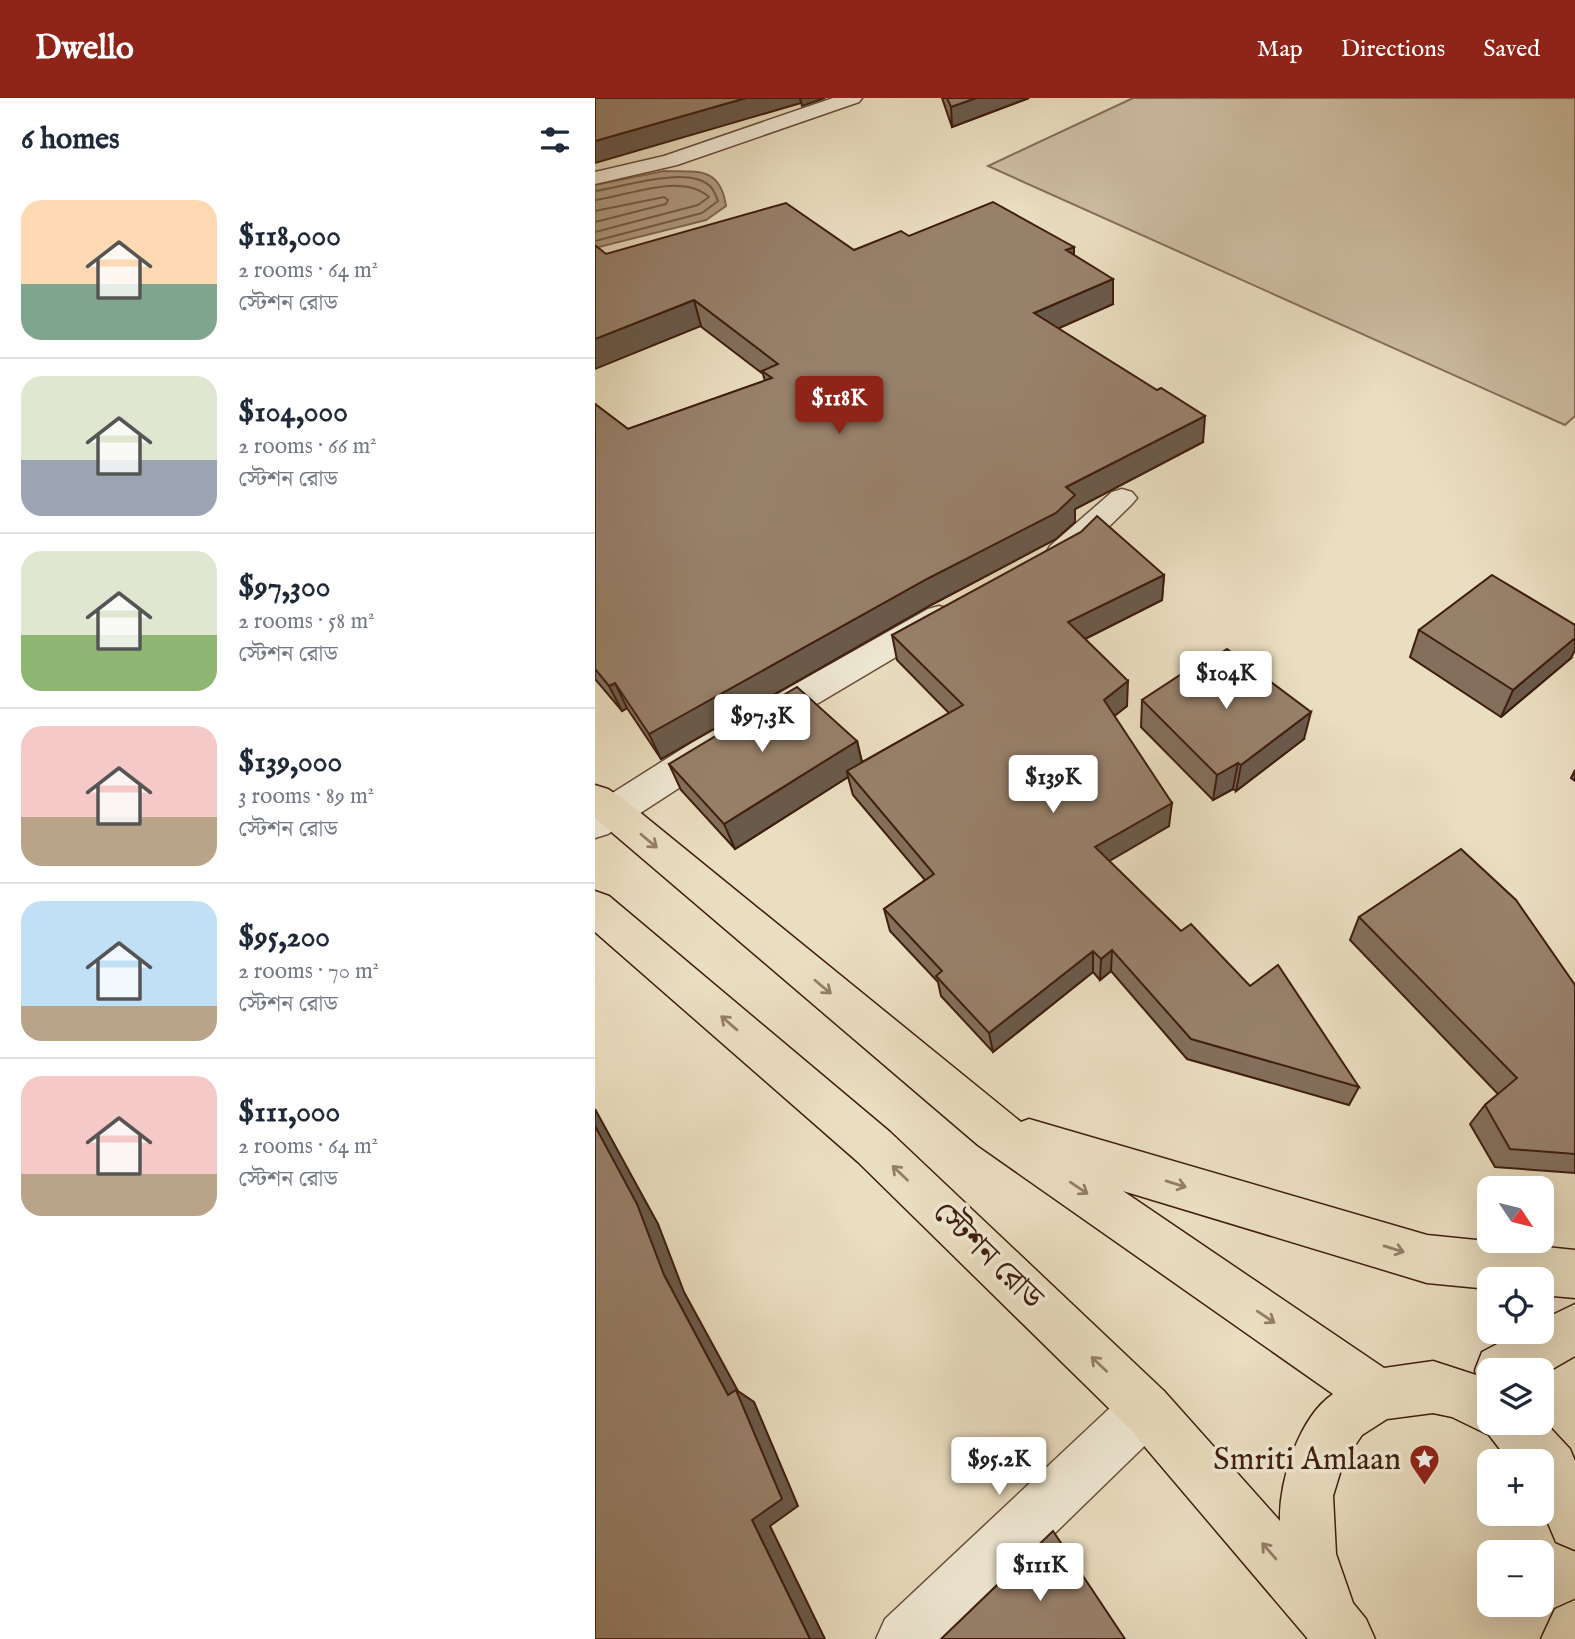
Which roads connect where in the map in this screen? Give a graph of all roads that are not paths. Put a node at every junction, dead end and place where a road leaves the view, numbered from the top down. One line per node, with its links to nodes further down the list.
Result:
1 (852, 98): 2 (street)
2 (595, 178)
3 (1122, 498): 4 (street)
4 (1034, 567)
5 (965, 603): 6 (street)
6 (601, 811): 8 (main road, one-way to 8)
7 (595, 908): 14 (main road, স্টেশন রোড, one-way to 7)
8 (993, 1130): 9 (main road, one-way to 9); 13 (main road, one-way to 13)
9 (1575, 1274)
10 (1575, 1329): 11 (main road)
11 (1530, 1358)
12 (1477, 1387): 13 (main road)
13 (1378, 1394): 19 (main road)
14 (1146, 1409): 18 (street); 19 (main road, স্টেশন রোড, one-way to 14)
15 (1521, 1435): 16 (main road)
16 (1575, 1523)
17 (1575, 1629): 20 (main road)
18 (905, 1639)
19 (1347, 1639)
20 (1570, 1639)

